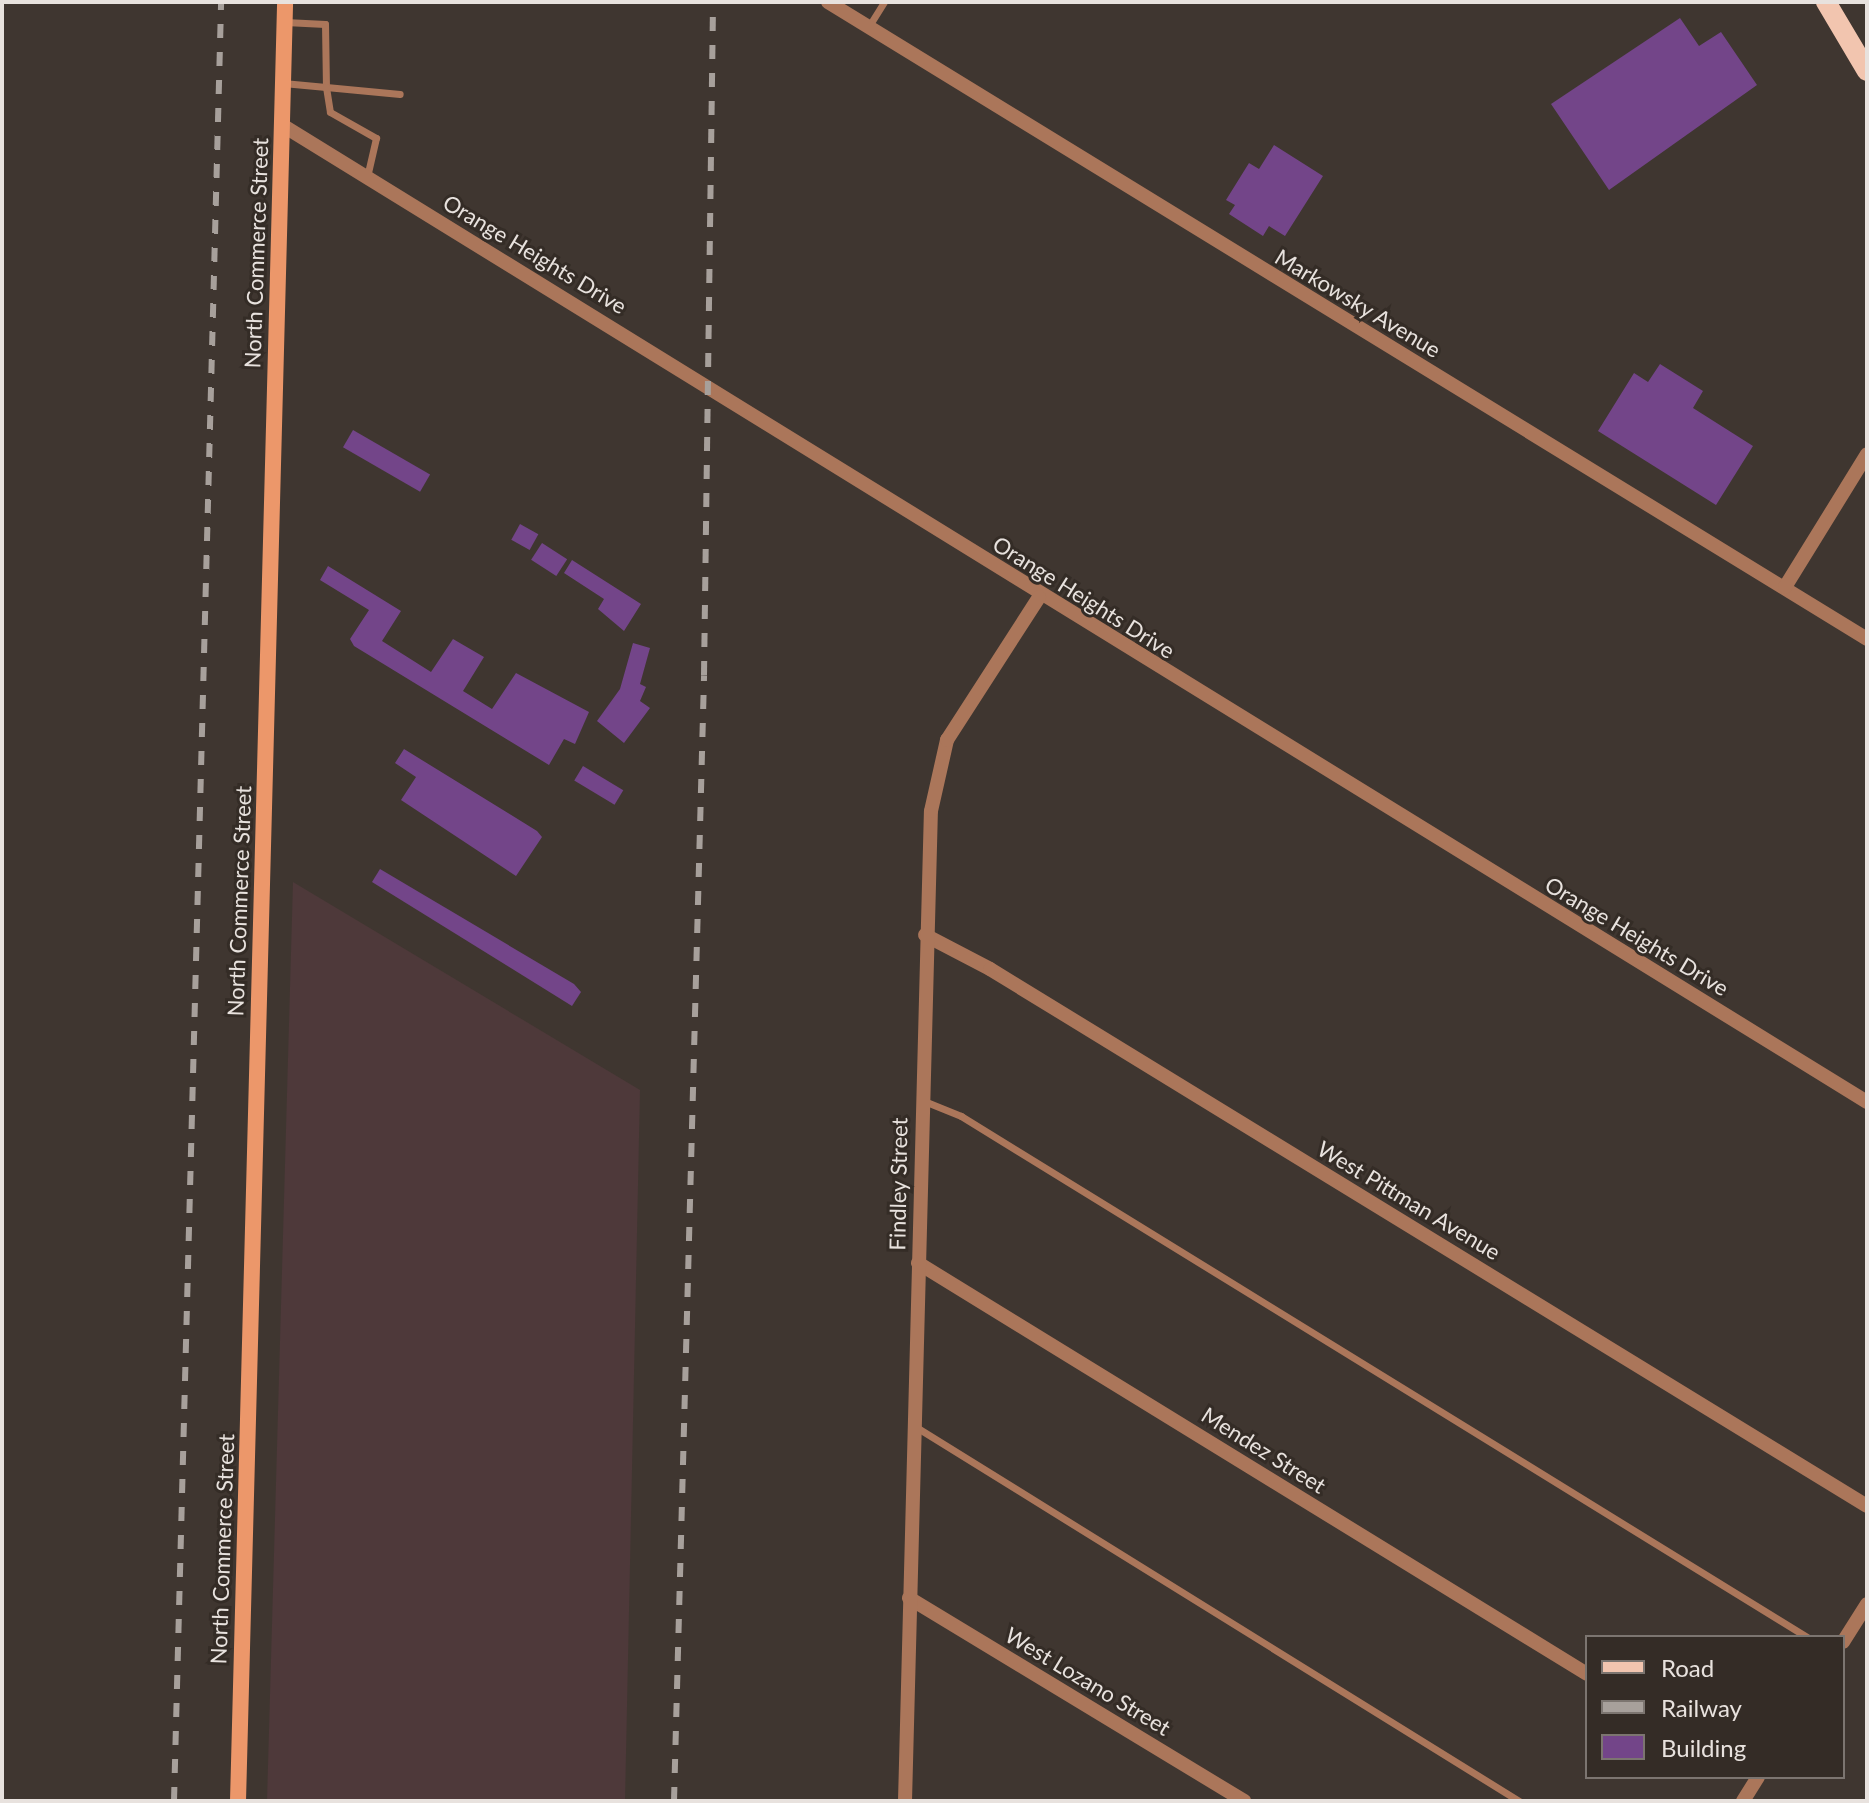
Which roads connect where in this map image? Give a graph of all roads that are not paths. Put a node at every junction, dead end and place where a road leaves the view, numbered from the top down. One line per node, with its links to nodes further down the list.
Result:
1 (285, 2): 5 (main road, North Commerce Street)
2 (828, 2): 6 (street, Markowsky Avenue)
3 (884, 2): 6 (lane)
4 (1826, 2): 7 (main road)
5 (285, 22): 8 (main road, North Commerce Street); 9 (lane)
6 (868, 28): 14 (street, Markowsky Avenue)
7 (1867, 71)
8 (283, 83): 9 (lane); 11 (main road, North Commerce Street)
9 (326, 87): 10 (lane); 12 (lane)
10 (400, 94)
11 (282, 125): 12 (street, Orange Heights Drive); 29 (main road, North Commerce Street)
12 (367, 177): 15 (street, Orange Heights Drive)
13 (1867, 454): 14 (street)
14 (1785, 587): 16 (street, Markowsky Avenue)
15 (1039, 597): 17 (street, Findley Street); 19 (street, Orange Heights Drive)
16 (1867, 639)
17 (925, 935): 18 (street, Findley Street); 22 (street, West Pittman Avenue)
18 (922, 1100): 20 (street, Findley Street); 25 (lane)
19 (1867, 1102)
20 (918, 1263): 21 (street, Findley Street); 27 (street, Mendez Street)
21 (914, 1426): 23 (street, Findley Street); 32 (lane)
22 (1867, 1506)
23 (909, 1598): 30 (street, Findley Street); 31 (street, West Lozano Street)
24 (1867, 1604): 26 (street)
25 (1804, 1635)
26 (1845, 1639)
27 (1585, 1673)
28 (1757, 1779): 33 (street)
29 (238, 1801)
30 (905, 1801)
31 (1244, 1801)
32 (1519, 1801)
33 (1743, 1801)

